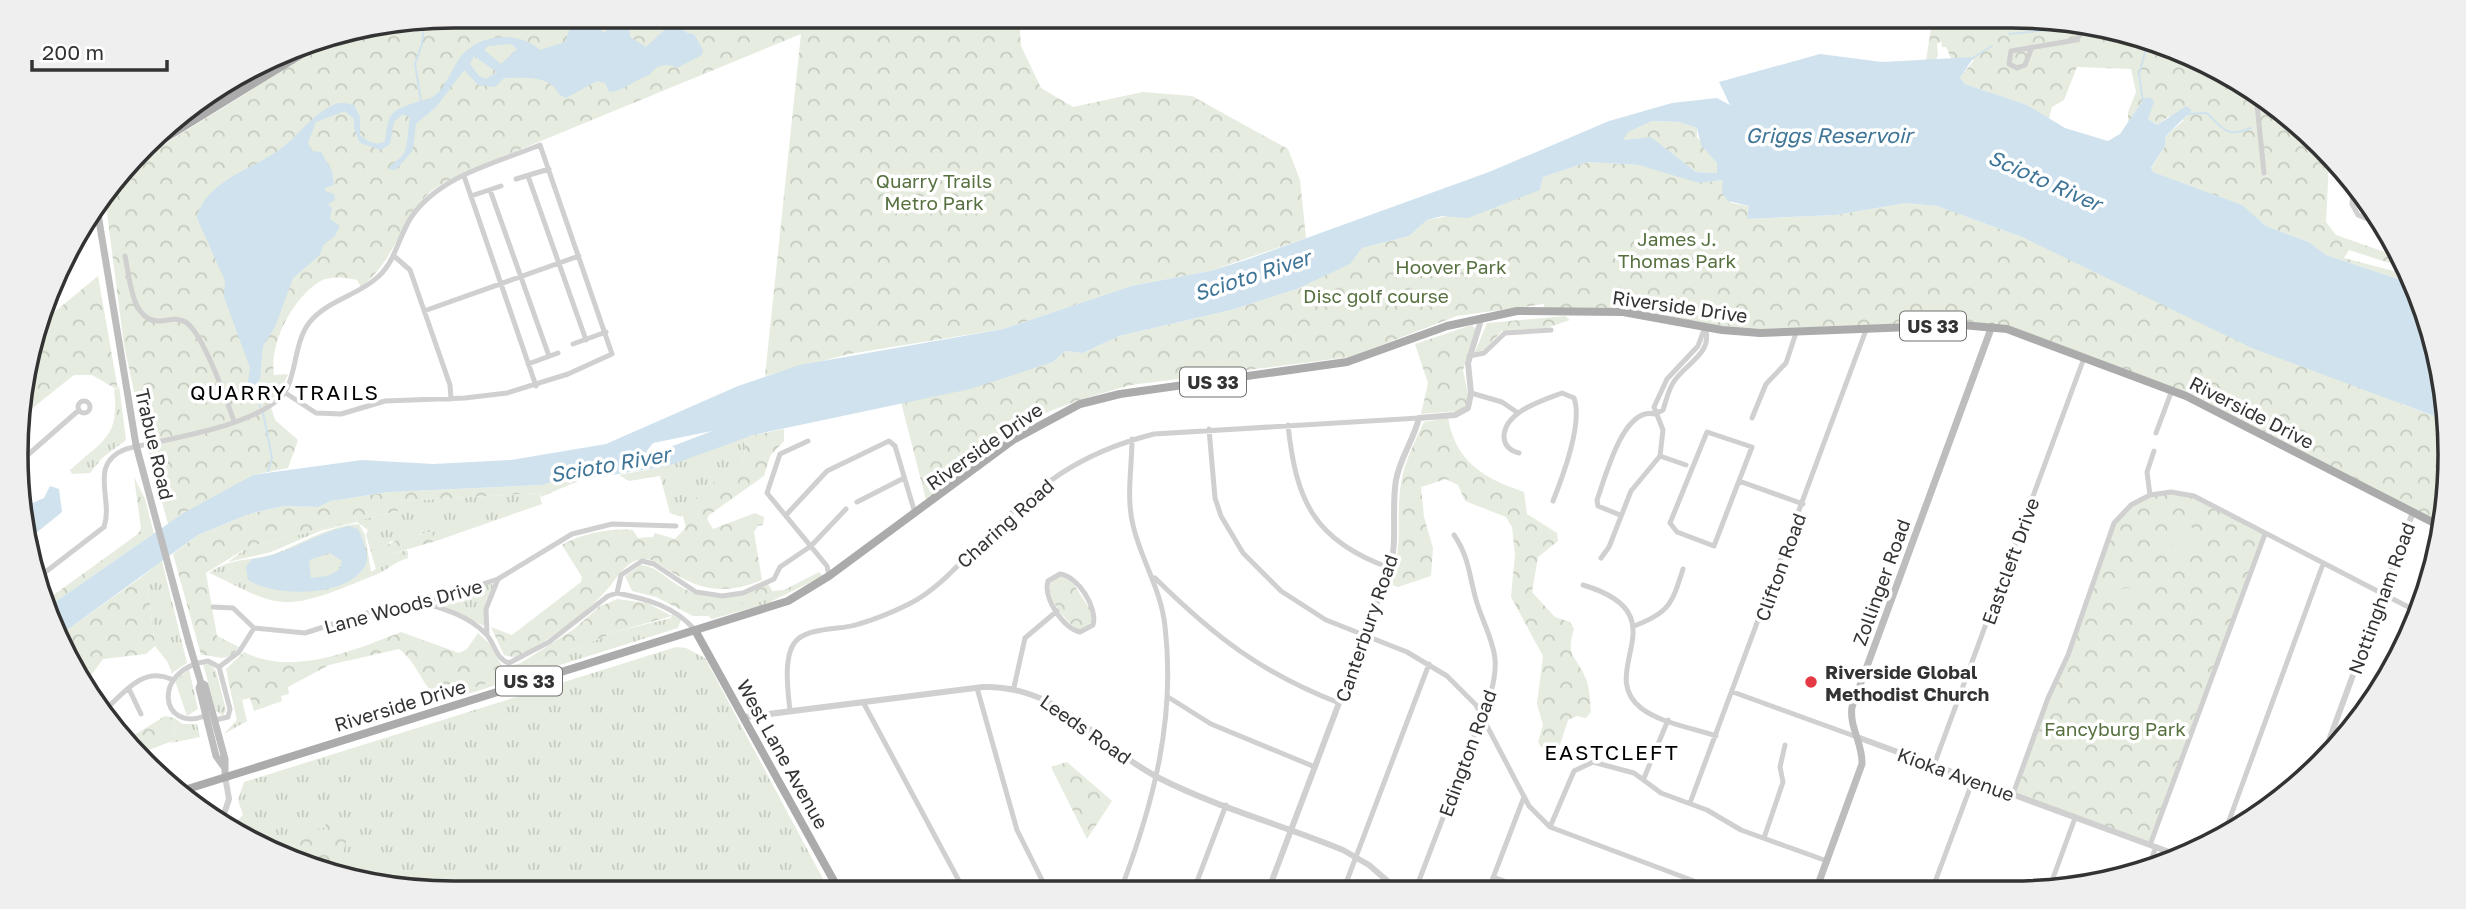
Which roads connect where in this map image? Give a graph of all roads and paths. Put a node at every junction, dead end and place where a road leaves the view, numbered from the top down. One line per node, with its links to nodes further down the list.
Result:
1 (2081, 34): 2 (street)
2 (2032, 47): 2 (street)
3 (293, 59): 5 (main road)
4 (2257, 106): 7 (street)
5 (177, 131)
6 (549, 169): 8 (street); 9 (street); 18 (street)
7 (2264, 173)
8 (464, 176): 13 (street); 17 (street)
9 (528, 176): 10 (street); 20 (street)
10 (516, 179)
11 (501, 186): 12 (street)
12 (490, 190): 13 (street); 21 (street)
13 (471, 196): 22 (street)
14 (2352, 198): 15 (street)
15 (2366, 218)
16 (99, 220): 54 (main road, Trabue Road)
17 (394, 256): 23 (street); 40 (street)
18 (579, 256): 20 (street); 29 (street)
19 (125, 257): 48 (street)
20 (558, 263): 21 (street); 31 (street)
21 (520, 276): 22 (street); 34 (street)
22 (501, 283): 23 (street); 37 (street)
23 (424, 311): 42 (street)
24 (1482, 317): 26 (main road, Riverside Drive / US 33); 35 (street); 68 (main road, Riverside Drive / US 33)
25 (1992, 326): 28 (main road, Riverside Drive / US 33); 36 (main road, Riverside Drive / US 33); 116 (main road, Zollinger Road)
26 (1705, 327): 30 (main road, Riverside Drive / US 33); 45 (street)
27 (1551, 330): 35 (street)
28 (1866, 330): 30 (main road, Riverside Drive / US 33); 65 (street, Clifton Road)
29 (606, 332): 31 (street); 38 (street)
30 (1796, 333): 47 (street)
31 (586, 340): 32 (street)
32 (573, 344)
33 (558, 353): 34 (street)
34 (549, 356): 37 (street)
35 (1469, 356): 41 (street)
36 (2084, 357): 39 (main road, Riverside Drive / US 33); 119 (street, Eastcleft Drive)
37 (528, 363): 38 (street)
38 (536, 386): 42 (street)
39 (2172, 390): 51 (street); 67 (main road, Riverside Drive / US 33)
40 (284, 392): 42 (street); 48 (street)
41 (1471, 393): 44 (street); 46 (street)
42 (451, 399)
43 (79, 410): 57 (street)
44 (1518, 413): 56 (street); 63 (street)
45 (1655, 414): 58 (street); 70 (street)
46 (1419, 418): 49 (street, Charing Road); 78 (street, Canterbury Road)
47 (1752, 418)
48 (234, 421): 54 (street)
49 (1288, 425): 50 (street, Charing Road); 78 (street)
50 (1209, 429): 52 (street, Charing Road); 95 (street)
51 (2156, 433)
52 (1132, 439): 82 (street); 108 (street, Charing Road)
53 (808, 441): 69 (street)
54 (137, 446): 80 (street); 99 (main road, Trabue Road, bridge)
55 (2154, 451): 62 (street)
56 (1519, 453)
57 (28, 455)
58 (1660, 456): 59 (street); 70 (street)
59 (1686, 465)
60 (904, 478): 64 (street); 68 (street); 69 (street)
61 (1739, 481): 61 (street); 65 (street)
62 (2150, 495): 73 (street); 126 (street)
63 (1553, 501)
64 (857, 502)
65 (1803, 504): 103 (street, Clifton Road)
66 (846, 509): 75 (street)
67 (2413, 512): 71 (main road, Riverside Drive / US 33); 86 (street, Nottingham Road)
68 (915, 513): 81 (main road, Riverside Drive / US 33)
69 (787, 514): 75 (street)
70 (1620, 515): 76 (street)
71 (2432, 522)
72 (676, 526): 83 (street, Lane Woods Drive)
73 (2265, 534): 77 (street); 136 (street)
74 (1454, 535): 110 (street, Edington Road)
75 (811, 546): 81 (street); 85 (street)
76 (1601, 558)
77 (2323, 564): 86 (street); 132 (street)
78 (1390, 568): 95 (street, Canterbury Road)
79 (1683, 569): 91 (street)
80 (45, 572)
81 (829, 576): 93 (main road, Riverside Drive / US 33)
82 (1153, 576): 104 (street); 106 (street)
83 (498, 579): 87 (street, Lane Woods Drive); 94 (street)
84 (1583, 585): 91 (street)
85 (617, 593): 93 (street); 94 (street)
86 (2383, 594): 89 (street); 117 (street, Nottingham Road)
87 (425, 603): 92 (street, Lane Woods Drive); 94 (street)
88 (213, 607): 92 (street)
89 (2410, 608)
90 (1057, 611): 90 (street); 100 (street)
91 (1634, 626): 114 (street)
92 (254, 628): 97 (street)
93 (696, 632): 112 (main road, West Lane Avenue); 121 (main road, Riverside Drive / US 33)
94 (487, 635)
95 (1366, 636): 96 (street); 106 (street, Canterbury Road)
96 (1429, 664): 110 (street); 138 (street)
97 (219, 667): 98 (street); 113 (street)
98 (171, 679): 102 (street); 111 (street)
99 (201, 683): 111 (main road, Trabue Road); 113 (main road, Trabue Road)
100 (1014, 687): 101 (street, Leeds Road); 122 (street, Leeds Road)
101 (977, 688): 105 (street, Leeds Road); 145 (street)
102 (129, 689): 107 (street); 109 (street)
103 (1733, 692): 115 (street, Clifton Road); 116 (street, Kioka Avenue)
104 (1168, 697): 120 (street); 122 (street)
105 (863, 702): 108 (street, Leeds Road); 144 (street)
106 (1339, 703): 120 (street, Canterbury Road)
107 (110, 706)
108 (790, 711): 112 (street, Leeds Road)
109 (141, 713)
110 (1482, 715): 127 (street); 151 (street, Edington Road)
111 (205, 716): 121 (main road, Trabue Road)
112 (745, 717): 143 (main road, West Lane Avenue)
113 (215, 720): 121 (main road, Trabue Road)
114 (1668, 720): 115 (street); 123 (street)
115 (1716, 736): 128 (street, Clifton Road)
116 (1857, 737): 119 (street, Kioka Avenue); 140 (main road, Zollinger Road)
117 (2330, 738)
118 (1785, 745): 135 (street)
119 (1934, 765): 124 (street, Kioka Avenue)
120 (1315, 767): 134 (street, Canterbury Road)
121 (225, 771): 125 (main road, Riverside Drive / US 33); 130 (street)
122 (1158, 777): 129 (street, Leeds Road); 146 (street)
123 (1644, 778): 128 (street); 133 (street)
124 (1973, 780): 126 (street, Kioka Avenue); 156 (street)
125 (188, 787)
126 (2013, 794): 131 (street, Kioka Avenue)
127 (1524, 797): 133 (street); 141 (street)
128 (1690, 803): 135 (street)
129 (1226, 806): 134 (street, Leeds Road); 147 (street)
130 (224, 813)
131 (2075, 818): 136 (street, Kioka Avenue); 142 (street)
132 (2227, 823)
133 (1550, 827): 154 (street)
134 (1291, 831): 138 (street, Leeds Road); 148 (street, Canterbury Road)
135 (1764, 838): 140 (street)
136 (2153, 846): 137 (street, Kioka Avenue); 139 (street)
137 (2168, 851)
138 (1356, 857): 149 (street); 150 (street, Leeds Road)
139 (2151, 857)
140 (1827, 861): 155 (main road, Zollinger Road)
141 (1493, 877): 152 (street); 153 (street)
142 (2053, 878)
143 (834, 881)
144 (959, 881)
145 (1042, 881)
146 (1124, 881)
147 (1197, 881)
148 (1272, 881)
149 (1347, 881)
150 (1386, 881)
151 (1419, 881)
152 (1492, 881)
153 (1504, 881)
154 (1694, 881)
155 (1819, 881)
156 (1935, 881)

